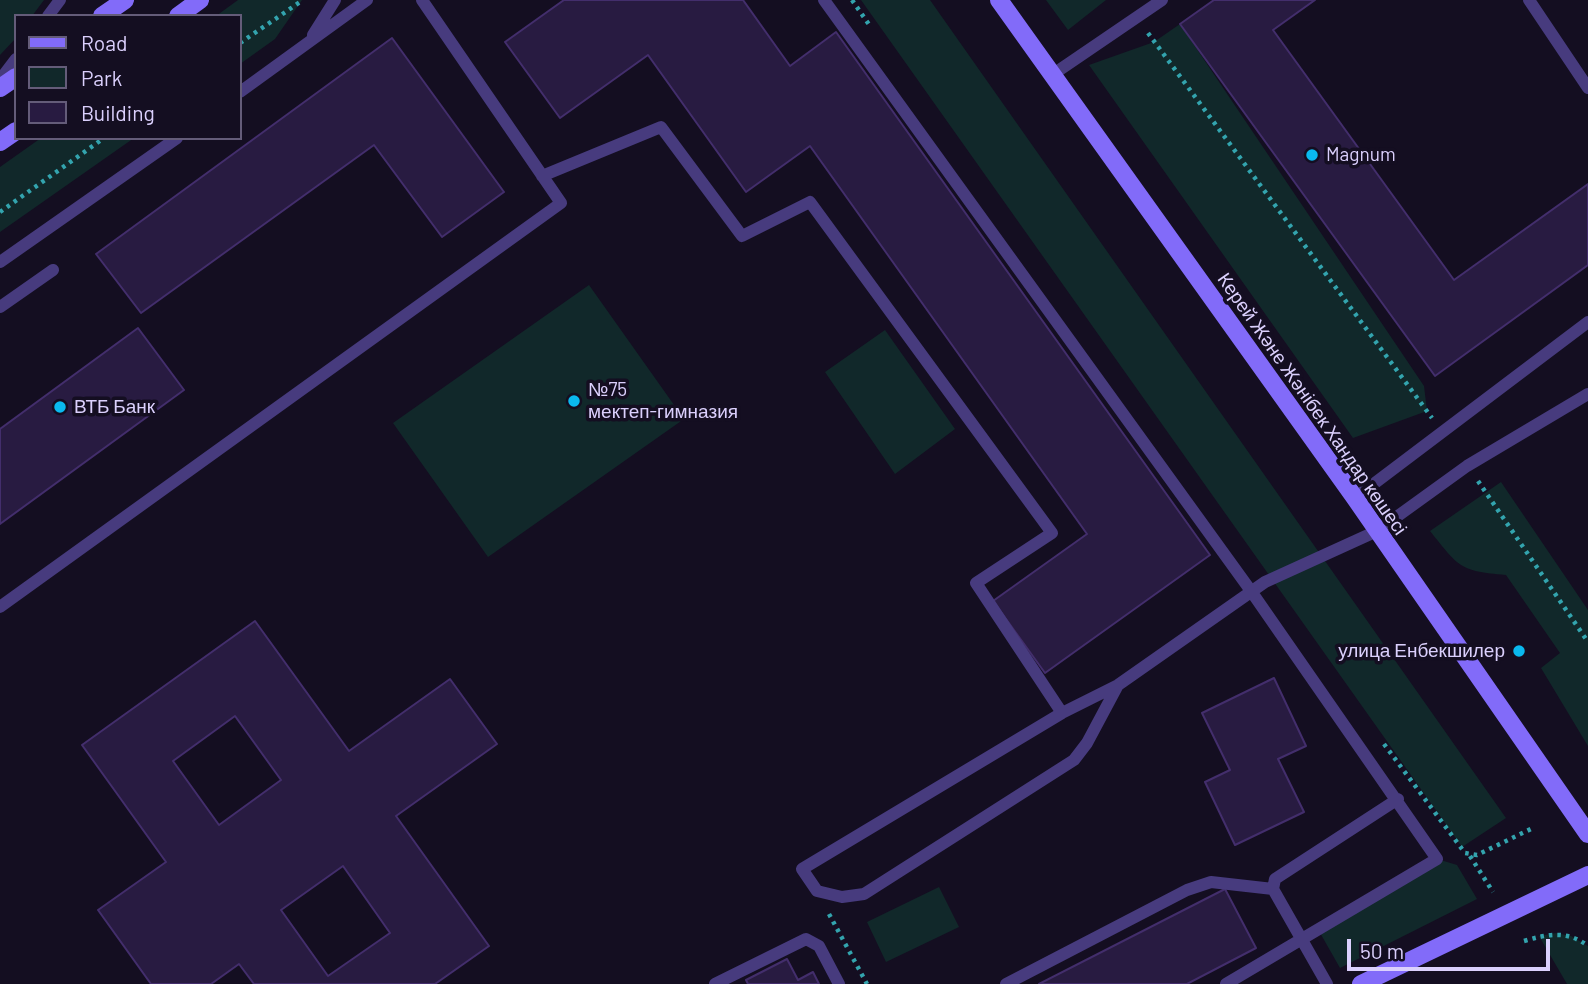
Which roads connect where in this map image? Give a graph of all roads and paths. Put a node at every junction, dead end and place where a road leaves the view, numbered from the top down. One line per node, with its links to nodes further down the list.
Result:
1 (125, 0): 11 (main road)
2 (200, 0): 12 (main road)
3 (302, 0): 15 (path)
4 (335, 0): 14 (lane)
5 (367, 0): 14 (lane)
6 (422, 0): 23 (lane)
7 (824, 0): 34 (lane)
8 (999, 0): 17 (main road, Керей Және Жәнібек Хандар көшесі)
9 (1162, 0): 13 (lane)
10 (1528, 0): 19 (lane)
11 (105, 14)
12 (181, 14)
13 (1136, 17): 17 (lane); 30 (path)
14 (309, 41): 20 (lane)
15 (242, 42)
16 (14, 62): 18 (lane)
17 (1052, 75): 32 (main road, Керей Және Жәнібек Хандар көшесі)
18 (0, 80)
19 (1588, 88)
20 (242, 91)
21 (101, 140): 24 (path)
22 (174, 140): 25 (lane)
23 (542, 176): 35 (lane); 38 (lane)
24 (0, 212)
25 (0, 262)
26 (53, 270): 27 (lane)
27 (0, 307)
28 (1588, 322): 30 (lane)
29 (1588, 394): 31 (lane)
30 (1443, 433): 32 (lane)
31 (1467, 466): 33 (lane); 36 (path)
32 (1355, 498): 33 (main road, Керей Және Жәнібек Хандар көшесі)
33 (1377, 530): 34 (lane); 42 (main road, Керей Және Жәнібек Хандар көшесі)
34 (1251, 591): 37 (lane); 40 (lane)
35 (0, 607)
36 (1588, 642)
37 (1118, 685): 38 (lane); 46 (lane)
38 (1062, 713): 46 (lane)
39 (1377, 734): 43 (path)
40 (1398, 799): 45 (lane); 48 (lane)
41 (1535, 827): 43 (path)
42 (1588, 834)
43 (1470, 856): 47 (path)
44 (1588, 875): 57 (main road)
45 (1273, 889): 48 (lane); 54 (lane)
46 (817, 891): 53 (path)
47 (1493, 892)
48 (1302, 941): 55 (lane); 56 (lane)
49 (1524, 942): 50 (path)
50 (1588, 946)
51 (715, 984): 52 (lane)
52 (839, 984)
53 (867, 984)
54 (1006, 984)
55 (1226, 984)
56 (1327, 984)
57 (1361, 984)

